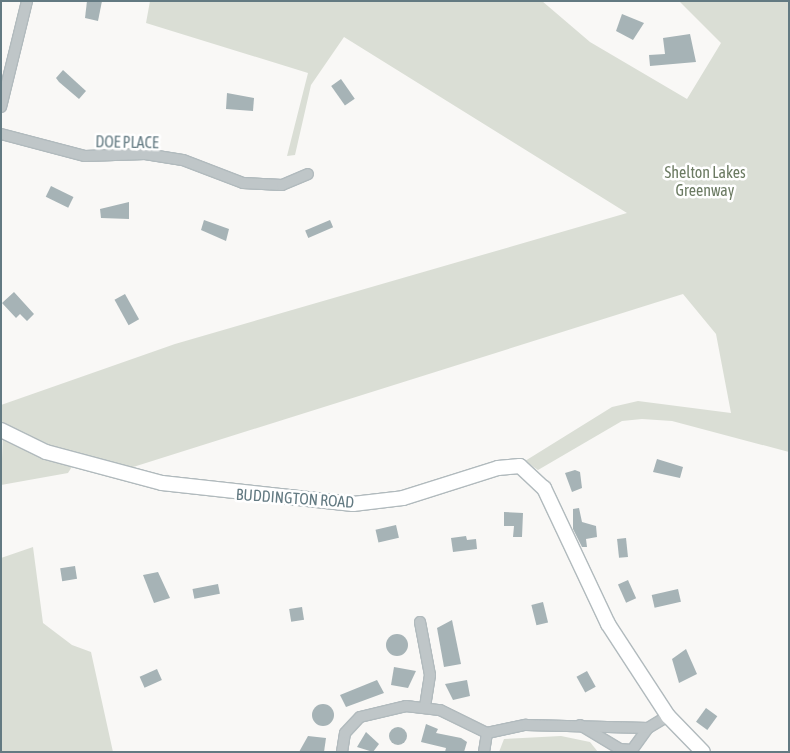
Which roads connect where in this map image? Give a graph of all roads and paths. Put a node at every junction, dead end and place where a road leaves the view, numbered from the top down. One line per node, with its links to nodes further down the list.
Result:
1 (27, 1): 2 (street)
2 (1, 107)
3 (1, 134): 4 (street, DOE PLACE)
4 (308, 174)
5 (1, 430): 8 (street, BUDDINGTON ROAD)
6 (420, 622): 7 (street)
7 (425, 706): 12 (street); 14 (street)
8 (668, 716): 11 (street); 16 (street, BUDDINGTON ROAD)
9 (578, 724): 10 (street); 12 (street); 13 (street)
10 (618, 726): 11 (street); 13 (street)
11 (648, 728): 13 (street)
12 (487, 733): 15 (street)
13 (612, 744)
14 (342, 752)
15 (484, 752)
16 (703, 752)

